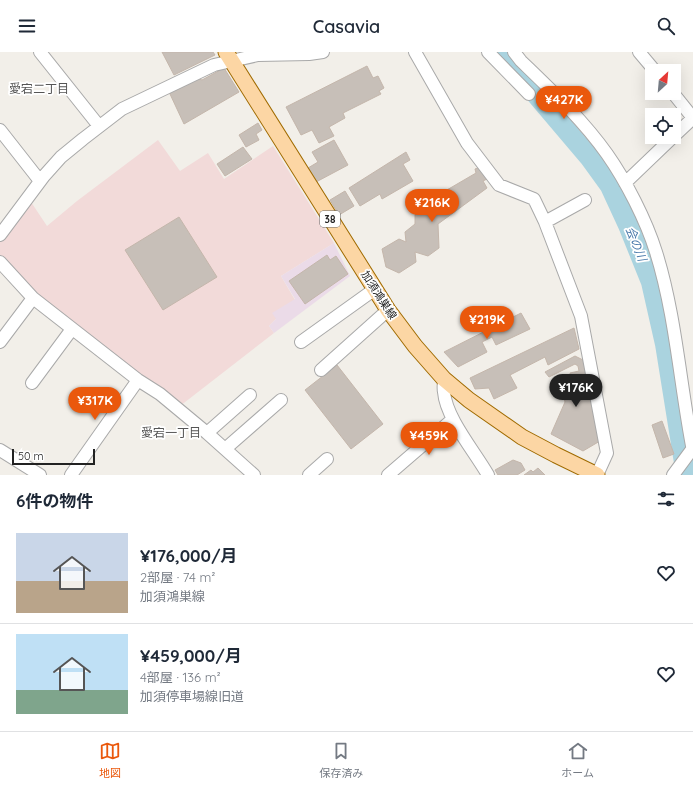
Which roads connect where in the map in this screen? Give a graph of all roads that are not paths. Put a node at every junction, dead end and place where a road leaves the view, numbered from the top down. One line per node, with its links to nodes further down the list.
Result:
1 (40, 52): 12 (street)
2 (323, 52): 7 (street)
3 (416, 52): 19 (street)
4 (488, 52): 9 (street)
5 (514, 52): 17 (street)
6 (639, 52): 8 (street)
7 (229, 56): 12 (street); 22 (main road, 加須鴻巣線 / 38)
8 (649, 64)
9 (529, 94)
10 (678, 100): 11 (street)
11 (693, 118): 14 (street)
12 (99, 126): 16 (street)
13 (0, 130): 16 (street)
14 (681, 130)
15 (667, 144): 17 (street)
16 (40, 181): 20 (street)
17 (625, 183): 37 (street)
18 (585, 200): 19 (street)
19 (545, 222): 41 (street)
20 (0, 235)
21 (0, 262): 23 (street)
22 (375, 289): 24 (main road, 加須鴻巣線 / 38); 27 (street)
23 (33, 298): 25 (street); 26 (street)
24 (388, 310): 28 (street); 30 (main road, 加須鴻巣線 / 38)
25 (72, 329): 29 (street); 31 (street)
26 (0, 342)
27 (301, 342)
28 (321, 370)
29 (138, 380): 35 (street); 43 (street)
30 (444, 380): 34 (street); 41 (main road, 加須鴻巣線 / 38)
31 (32, 383)
32 (250, 394): 35 (street)
33 (281, 400): 36 (street)
34 (453, 419): 40 (street); 46 (street)
35 (207, 433): 36 (street)
36 (225, 449): 44 (street)
37 (693, 449): 47 (street)
38 (0, 450): 42 (street)
39 (327, 459): 45 (street)
40 (483, 473)
41 (591, 474)
42 (40, 475)
43 (71, 475)
44 (254, 475)
45 (309, 475)
46 (388, 475)
47 (673, 475)

